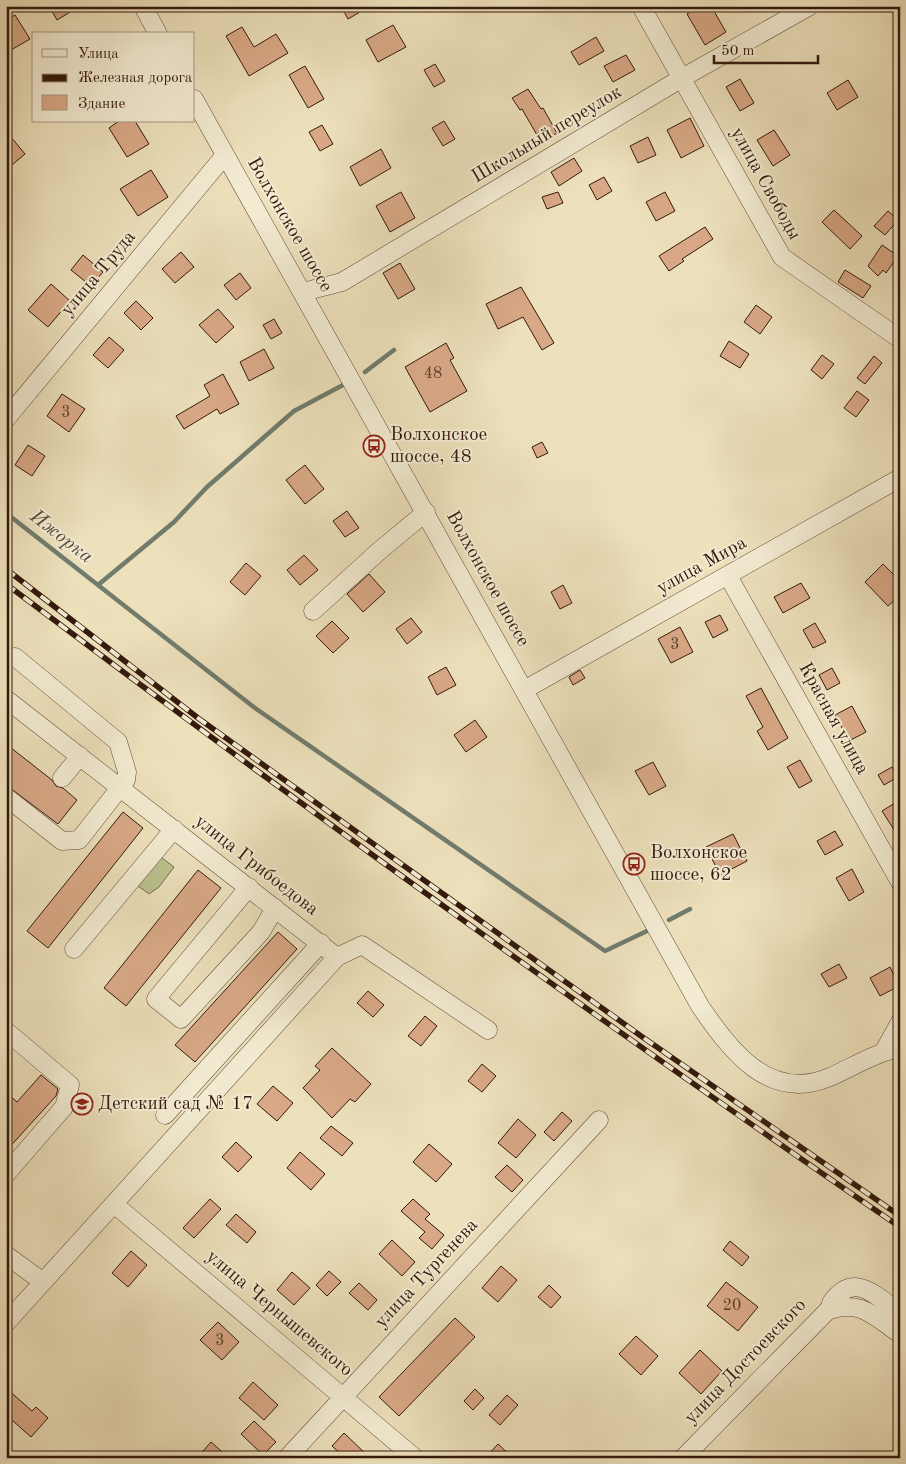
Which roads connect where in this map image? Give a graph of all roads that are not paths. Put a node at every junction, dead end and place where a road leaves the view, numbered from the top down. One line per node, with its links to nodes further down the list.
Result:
1 (142, 6): 4 (street)
2 (641, 6): 5 (street, улица Свободы)
3 (810, 6): 5 (street, Школьный переулок)
4 (157, 32)
5 (682, 78): 8 (street, Школьный переулок); 9 (street, улица Свободы)
6 (195, 101): 7 (street, Волхонское шоссе)
7 (225, 155): 8 (street, Волхонское шоссе); 10 (street, улица Труда)
8 (303, 292): 12 (street, Волхонское шоссе)
9 (900, 339)
10 (6, 419)
11 (900, 478): 13 (street, улица Мира)
12 (426, 512): 14 (street); 16 (street, Волхонское шоссе)
13 (728, 576): 16 (street, улица Мира); 23 (street, Красная улица)
14 (312, 611)
15 (15, 657): 20 (street)
16 (524, 690): 32 (street, Волхонское шоссе)
17 (8, 705): 18 (street, улица Грибоедова)
18 (80, 756): 19 (street); 20 (street, улица Грибоедова)
19 (62, 778)
20 (120, 788): 21 (street); 22 (street, улица Грибоедова)
21 (6, 797)
22 (174, 829): 24 (street, улица Грибоедова); 27 (street)
23 (900, 882)
24 (249, 887): 25 (street, улица Грибоедова); 25 (street)
25 (275, 908): 26 (street, улица Грибоедова)
26 (321, 943): 28 (street, улица Грибоедова); 33 (street)
27 (74, 949)
28 (337, 957): 30 (street); 36 (street)
29 (900, 1022): 32 (street)
30 (488, 1030)
31 (6, 1031): 35 (street)
32 (892, 1050)
33 (165, 1115)
34 (600, 1120): 44 (street, улица Тургенева)
35 (10, 1162)
36 (114, 1204): 38 (street); 44 (street, улица Чернышевского)
37 (6, 1255): 38 (street)
38 (43, 1282): 42 (street)
39 (841, 1297): 40 (street, улица Достоевского)
40 (824, 1312): 41 (street); 43 (street); 47 (street, улица Достоевского)
41 (900, 1312)
42 (6, 1323)
43 (900, 1334)
44 (344, 1395): 45 (street, улица Тургенева); 46 (street, улица Чернышевского)
45 (287, 1458)
46 (415, 1458)
47 (683, 1458)

